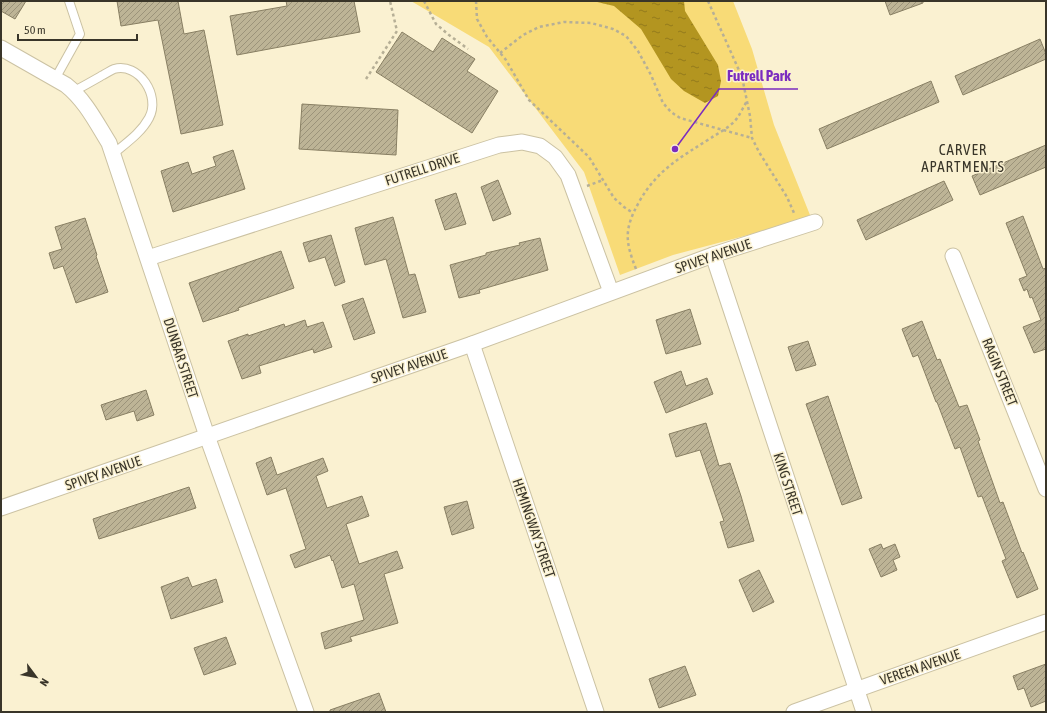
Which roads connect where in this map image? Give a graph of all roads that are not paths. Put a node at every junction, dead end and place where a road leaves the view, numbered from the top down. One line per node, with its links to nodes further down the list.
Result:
1 (69, 1): 3 (lane)
2 (1, 48): 3 (street, DUNBAR STREET)
3 (55, 79): 4 (street, DUNBAR STREET)
4 (74, 91): 5 (street, DUNBAR STREET); 5 (lane)
5 (113, 154): 9 (street, DUNBAR STREET)
6 (815, 222): 7 (street, SPIVEY AVENUE)
7 (713, 255): 10 (street, SPIVEY AVENUE); 16 (street, KING STREET)
8 (953, 256): 13 (street, RAGIN STREET)
9 (148, 258): 10 (street, FUTRELL DRIVE); 12 (street, DUNBAR STREET)
10 (612, 292): 11 (street, SPIVEY AVENUE)
11 (472, 344): 12 (street, SPIVEY AVENUE); 18 (street, HEMINGWAY STREET)
12 (207, 436): 14 (street, SPIVEY AVENUE); 17 (street, DUNBAR STREET)
13 (1046, 489)
14 (1, 508)
15 (1046, 622): 16 (street, VEREEN AVENUE)
16 (856, 689): 19 (street, VEREEN AVENUE); 20 (street, KING STREET)
17 (306, 712)
18 (596, 712)
19 (794, 712)
20 (864, 712)

